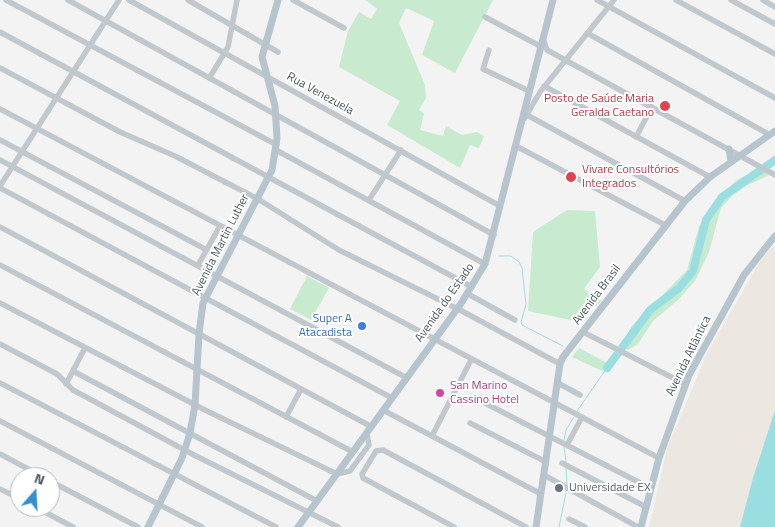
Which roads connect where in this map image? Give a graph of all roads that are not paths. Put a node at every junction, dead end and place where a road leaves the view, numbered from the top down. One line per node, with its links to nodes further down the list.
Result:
1 (6, 0): 26 (street)
2 (68, 0): 18 (street)
3 (119, 0): 18 (street)
4 (129, 0): 29 (street, Rua Venezuela)
5 (188, 0): 20 (street)
6 (236, 0): 20 (street)
7 (278, 0): 25 (main road, Avenida Martin Luther)
8 (293, 0): 21 (street)
9 (553, 0): 24 (main road, Avenida do Estado)
10 (597, 0): 15 (street)
11 (614, 0): 15 (street)
12 (676, 0): 31 (street)
13 (731, 0): 19 (street)
14 (763, 0): 16 (street)
15 (609, 7): 23 (street); 40 (street)
16 (775, 7)
17 (485, 17): 27 (street)
18 (106, 20): 26 (street); 35 (street)
19 (775, 24)
20 (232, 26): 25 (street); 29 (street)
21 (344, 28)
22 (0, 32): 34 (street)
23 (587, 33): 32 (street); 47 (street)
24 (543, 34): 27 (main road, Avenida do Estado); 32 (street)
25 (265, 44): 30 (street); 36 (main road, Avenida Martin Luther)
26 (90, 45): 34 (street); 51 (street)
27 (540, 46): 38 (main road, Avenida do Estado)
28 (489, 50): 38 (street)
29 (225, 52): 35 (street); 36 (street, Rua Venezuela)
30 (278, 52)
31 (775, 54)
32 (564, 60): 37 (street); 41 (street)
33 (0, 68): 39 (street)
34 (73, 72): 39 (street); 62 (street)
35 (210, 77): 43 (street)
36 (268, 77): 43 (main road, Avenida Martin Luther); 52 (street, Rua Venezuela)
37 (544, 86): 44 (street); 48 (street)
38 (529, 92): 45 (main road, Avenida do Estado)
39 (56, 98): 46 (street); 64 (street)
40 (775, 98)
41 (652, 108): 48 (street); 53 (street)
42 (0, 109): 46 (street)
43 (276, 114): 51 (main road, Avenida Martin Luther); 60 (street)
44 (526, 115): 45 (street); 66 (street)
45 (521, 126): 50 (main road, Avenida do Estado)
46 (36, 129): 54 (street); 69 (street)
47 (773, 133): 55 (main road, Avenida Brasil)
48 (636, 137): 61 (street)
49 (0, 140): 54 (street)
50 (516, 146): 67 (main road, Avenida do Estado); 68 (street)
51 (276, 148): 62 (main road, Avenida Martin Luther); 65 (street)
52 (401, 150): 60 (street); 67 (street, Rua Venezuela)
53 (729, 150): 55 (street); 57 (main road)
54 (22, 151): 58 (street); 74 (street)
55 (739, 155): 57 (main road, Avenida Brasil); 59 (street)
56 (0, 160): 58 (street)
57 (732, 161): 61 (main road, Avenida Brasil)
58 (12, 166): 63 (street); 77 (street)
59 (773, 174)
60 (385, 175): 65 (street); 71 (street)
61 (710, 177): 66 (main road, Avenida Brasil)
62 (269, 178): 64 (main road, Avenida Martin Luther); 79 (street)
63 (0, 187): 81 (street)
64 (258, 199): 72 (main road, Avenida Martin Luther); 83 (street)
65 (369, 200): 75 (street)
66 (685, 201): 68 (main road, Avenida Brasil)
67 (500, 206): 71 (main road, Avenida do Estado)
68 (665, 225): 85 (main road, Avenida Brasil)
69 (220, 226): 72 (street); 74 (street)
70 (0, 227): 86 (street)
71 (494, 235): 75 (main road, Avenida do Estado)
72 (238, 236): 78 (main road, Avenida Martin Luther); 87 (street)
73 (775, 236): 98 (main road, Avenida Atlântica)
74 (207, 250): 77 (street)
75 (485, 264): 79 (main road, Avenida do Estado)
76 (0, 265): 93 (street)
77 (198, 265): 78 (street)
78 (217, 276): 81 (main road, Avenida Martin Luther); 94 (street)
79 (472, 287): 80 (main road, Avenida do Estado)
80 (468, 294): 83 (main road, Avenida do Estado); 84 (street)
81 (205, 298): 86 (main road, Avenida Martin Luther); 101 (street)
82 (0, 303): 89 (street)
83 (459, 309): 87 (main road, Avenida do Estado); 91 (street)
84 (515, 320)
85 (583, 332): 91 (main road, Avenida Brasil); 98 (street)
86 (199, 334): 93 (main road, Avenida Martin Luther); 99 (street)
87 (435, 341): 90 (street); 94 (main road, Avenida do Estado)
88 (0, 344): 97 (street)
89 (85, 348): 92 (street); 104 (street)
90 (471, 360): 103 (street); 113 (street)
91 (560, 364): 96 (main road, Avenida Brasil)
92 (73, 370): 97 (street); 111 (street)
93 (198, 370): 104 (main road, Avenida Martin Luther); 106 (street)
94 (407, 378): 101 (main road, Avenida do Estado)
95 (0, 383): 127 (street)
96 (558, 383): 100 (street); 103 (main road, Avenida Brasil)
97 (66, 384): 117 (street)
98 (685, 384): 121 (main road, Avenida Atlântica)
99 (301, 389): 106 (street); 110 (street)
100 (580, 395)
101 (392, 398): 105 (main road, Avenida do Estado)
102 (479, 400): 114 (street)
103 (555, 404): 107 (street); 114 (main road, Avenida Brasil)
104 (195, 405): 111 (main road, Avenida Martin Luther); 128 (street)
105 (383, 410): 110 (main road, Avenida do Estado); 113 (street)
106 (286, 417): 118 (street)
107 (582, 417): 116 (street); 121 (street)
108 (0, 421): 134 (street)
109 (470, 423): 122 (street)
110 (372, 427): 112 (main road, Avenida do Estado)
111 (190, 433): 117 (main road, Avenida Martin Luther); 133 (street)
112 (367, 434): 115 (street); 118 (main road, Avenida do Estado)
113 (432, 436): 132 (street)
114 (550, 436): 116 (street); 122 (main road, Avenida Brasil)
115 (368, 444): 120 (street); 126 (street)
116 (567, 445): 131 (street)
117 (185, 451): 127 (main road, Avenida Martin Luther); 136 (street)
118 (353, 452): 128 (main road, Avenida do Estado)
119 (0, 454): 124 (street)
120 (372, 458): 125 (street); 147 (street)
121 (659, 458): 131 (main road, Avenida Atlântica)
122 (546, 462): 129 (main road, Avenida Brasil)
123 (562, 463): 135 (street)
124 (24, 467)
125 (366, 467): 126 (street); 146 (street)
126 (350, 471): 128 (street)
127 (175, 473): 134 (main road, Avenida Martin Luther); 143 (street)
128 (337, 474): 133 (main road, Avenida do Estado)
129 (544, 475): 132 (main road, Avenida Brasil); 150 (street)
130 (60, 485): 140 (street)
131 (650, 488): 135 (main road, Avenida Atlântica)
132 (541, 494): 148 (main road, Avenida Brasil)
133 (317, 501): 136 (main road, Avenida do Estado)
134 (159, 504): 141 (main road, Avenida Martin Luther); 142 (street)
135 (646, 507): 150 (main road, Avenida Atlântica)
136 (308, 513): 144 (main road, Avenida do Estado); 145 (street)
137 (54, 517): 139 (street)
138 (569, 519): 149 (street)
139 (73, 527)
140 (138, 527)
141 (148, 527)
142 (202, 527)
143 (276, 527)
144 (298, 527)
145 (338, 527)
146 (454, 527)
147 (526, 527)
148 (536, 527)
149 (585, 527)
150 (639, 527)

